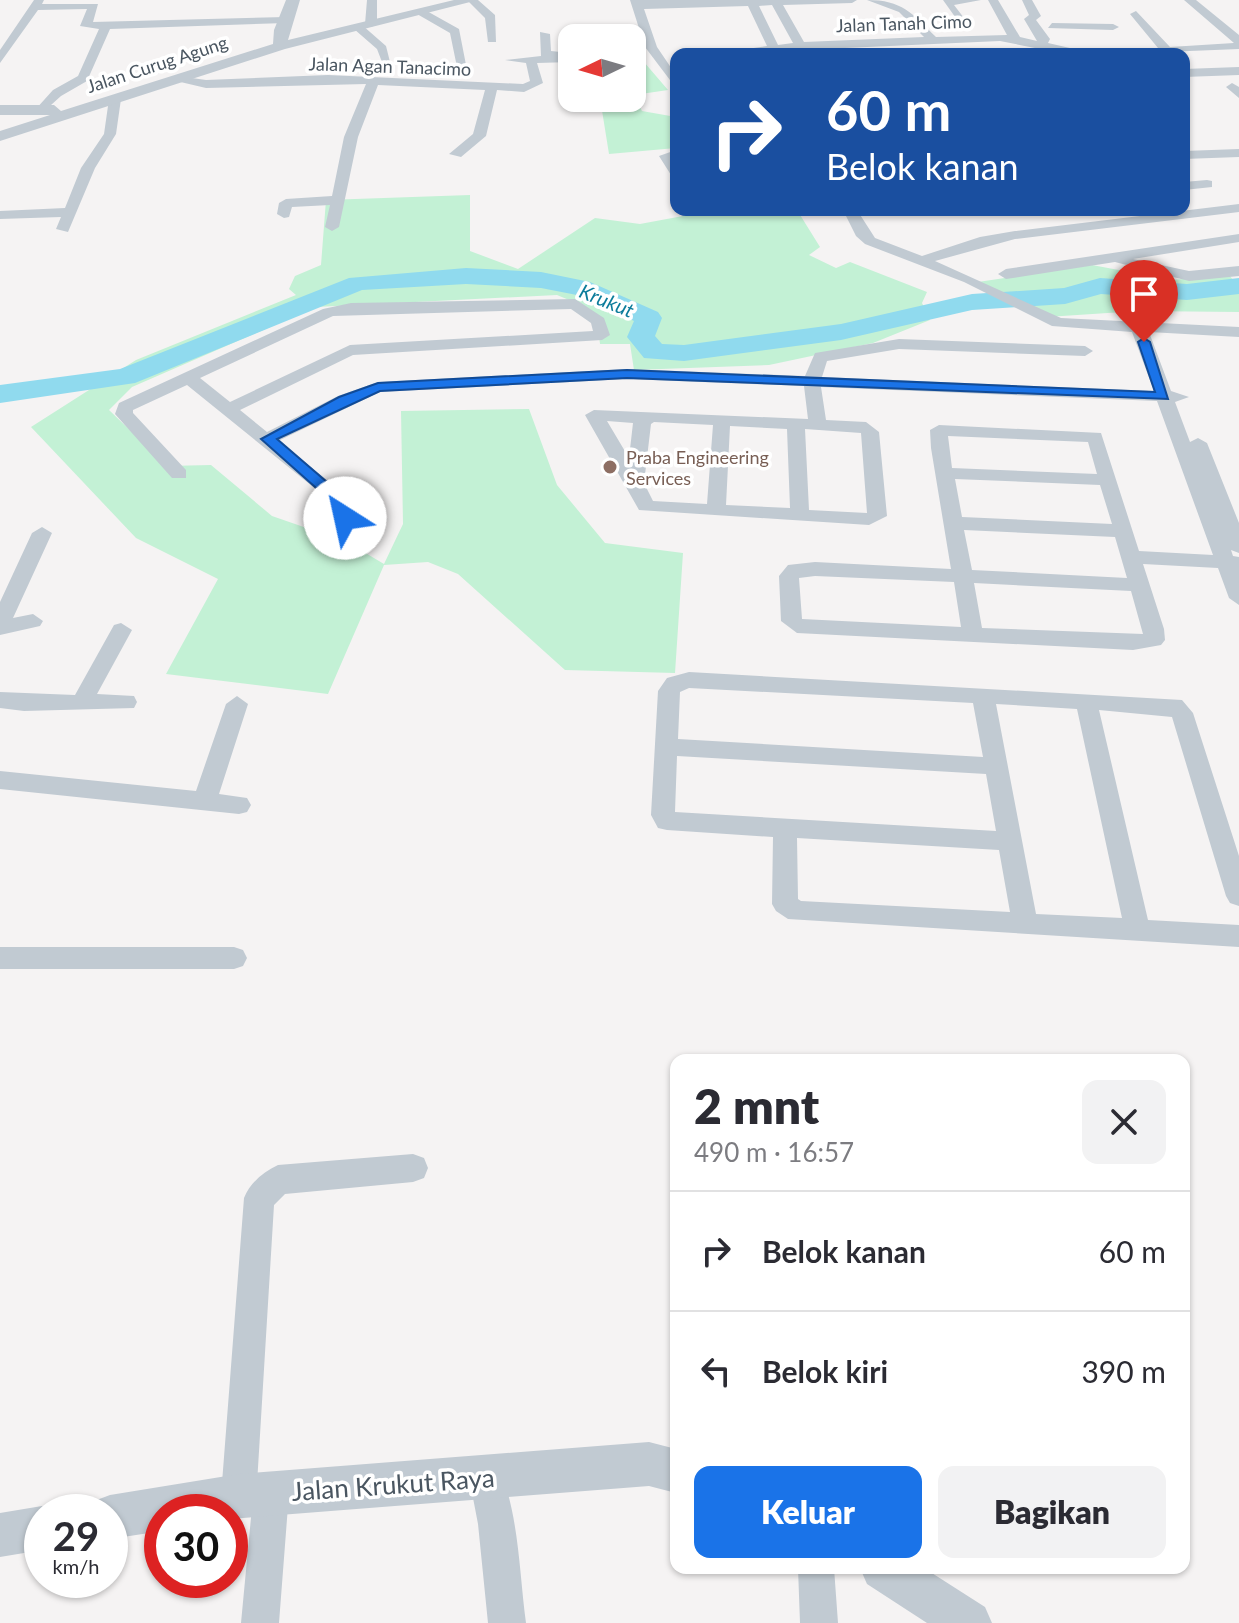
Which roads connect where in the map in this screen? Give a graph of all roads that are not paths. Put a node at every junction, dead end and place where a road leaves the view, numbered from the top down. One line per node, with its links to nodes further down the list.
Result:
1 (293, 0): 17 (street)
2 (372, 0): 19 (street)
3 (472, 0): 14 (street, Jalan Curug Agung); 26 (street)
4 (852, 0): 11 (street)
5 (872, 0): 27 (street)
6 (976, 0): 16 (street)
7 (993, 0): 25 (street)
8 (1027, 0): 29 (street)
9 (1189, 0): 28 (street)
10 (752, 1): 11 (street); 13 (street); 33 (street)
11 (776, 2): 32 (street)
12 (36, 3): 18 (street); 41 (street)
13 (636, 3): 39 (street)
14 (425, 7): 19 (street, Jalan Curug Agung); 48 (street)
15 (1156, 13): 37 (street)
16 (958, 18)
17 (286, 20): 18 (street); 31 (street)
18 (106, 25): 58 (street)
19 (364, 25): 31 (street, Jalan Curug Agung); 44 (street)
20 (1091, 27): 21 (street); 22 (street); 30 (street)
21 (1113, 27)
22 (1059, 29)
23 (544, 34): 40 (street)
24 (1000, 38): 25 (street, Jalan Tanah Cimo); 27 (street, Jalan Tanah Cimo); 35 (street)
25 (1015, 39): 29 (street, Jalan Tanah Cimo)
26 (492, 40)
27 (933, 40): 32 (street, Jalan Tanah Cimo)
28 (1239, 44): 38 (street)
29 (1041, 45): 36 (street, Jalan Tanah Cimo)
30 (1104, 45)
31 (280, 46): 53 (street, Jalan Curug Agung)
32 (801, 47): 34 (street, Jalan Tanah Cimo)
33 (774, 48)
34 (792, 48)
35 (1004, 48)
36 (1050, 48)
37 (1164, 48)
38 (1190, 48)
39 (649, 54): 42 (street); 51 (street)
40 (558, 55)
41 (1, 56)
42 (670, 56)
43 (558, 58): 46 (street)
44 (386, 60)
45 (511, 60): 46 (street)
46 (531, 61): 55 (street, Jalan Agan Tanacimo)
47 (329, 63): 52 (street)
48 (463, 67)
49 (1239, 71): 50 (street)
50 (1190, 73)
51 (670, 77)
52 (328, 79): 53 (street, Jalan Agan Tanacimo); 54 (street, Jalan Agan Tanacimo)
53 (178, 80): 56 (street, Jalan Curug Agung)
54 (373, 81): 55 (street, Jalan Agan Tanacimo); 66 (street)
55 (491, 89): 62 (street)
56 (115, 99): 59 (street, Jalan Curug Agung); 68 (street)
57 (0, 110): 58 (street)
58 (41, 110): 59 (street)
59 (74, 111): 60 (street, Jalan Curug Agung)
60 (0, 136)
61 (1239, 153): 63 (street)
62 (456, 154)
63 (1190, 155)
64 (1207, 184): 65 (street)
65 (1190, 185)
66 (336, 200): 69 (street); 76 (street)
67 (1239, 208): 71 (street)
68 (71, 212): 70 (street); 77 (street)
69 (284, 214)
70 (0, 215)
71 (1190, 215)
72 (854, 216): 83 (street)
73 (1049, 216): 78 (street)
74 (1131, 216): 78 (street)
75 (1188, 216): 80 (street)
76 (332, 227)
77 (63, 229)
78 (1071, 229): 81 (street); 83 (street)
79 (1239, 238): 80 (street)
80 (1218, 241): 81 (street); 82 (street)
81 (1107, 257): 84 (street); 85 (street)
82 (1239, 259)
83 (923, 260): 86 (street)
84 (1239, 271)
85 (1006, 274)
86 (1147, 328): 87 (street); 92 (street)
87 (1239, 332)
88 (1085, 351): 91 (street)
89 (596, 357): 90 (street); 91 (street); 93 (street); 98 (street)
90 (188, 377): 93 (street); 100 (street)
91 (813, 383): 92 (street); 97 (street)
92 (1172, 397): 103 (street)
93 (229, 409): 98 (street)
94 (643, 419): 95 (street); 102 (street); 102 (street)
95 (722, 420): 96 (street); 104 (street)
96 (796, 423): 97 (street); 105 (street)
97 (818, 424): 105 (street)
98 (268, 439): 106 (street)
99 (944, 473): 101 (street); 101 (street); 107 (street)
100 (179, 474)
101 (1108, 480): 108 (street)
102 (635, 483): 104 (street)
103 (1220, 497): 110 (street); 112 (street)
104 (716, 511): 105 (street)
105 (800, 516)
106 (345, 518)
107 (953, 523): 108 (street); 113 (street)
108 (1123, 531): 111 (street)
109 (42, 533): 117 (street)
110 (1239, 547)
111 (1131, 557): 112 (street); 114 (street)
112 (1232, 563): 115 (street)
113 (963, 577): 114 (street); 119 (street); 119 (street)
114 (1139, 585): 119 (street)
115 (1239, 598)
116 (33, 621): 117 (street)
117 (0, 626)
118 (121, 630): 122 (street)
119 (973, 634)
120 (983, 696): 123 (street); 126 (street); 127 (street)
121 (0, 700): 122 (street)
122 (83, 700): 124 (street)
123 (1086, 701): 133 (street); 135 (street)
124 (126, 702)
125 (237, 704): 129 (street)
126 (668, 747): 127 (street); 131 (street)
127 (995, 766): 132 (street)
128 (1, 783): 129 (street)
129 (205, 801): 130 (street)
130 (239, 805)
131 (785, 830): 132 (street); 134 (street)
132 (1009, 841): 134 (street)
133 (1239, 896)
134 (1025, 925): 135 (street)
135 (1137, 930): 136 (street)
136 (1239, 936)
137 (0, 958): 138 (street)
138 (234, 958)
139 (413, 1168): 142 (street)
140 (670, 1469): 141 (street, Jalan Krukut Raya)
141 (486, 1477): 142 (street, Jalan Krukut Raya); 149 (street)
142 (255, 1495): 143 (street, Jalan Krukut Raya); 148 (street)
143 (128, 1514)
144 (24, 1531): 145 (street)
145 (0, 1535)
146 (816, 1574): 150 (street)
147 (892, 1574): 151 (street)
148 (260, 1623)
149 (507, 1623)
150 (819, 1623)
151 (969, 1623)

